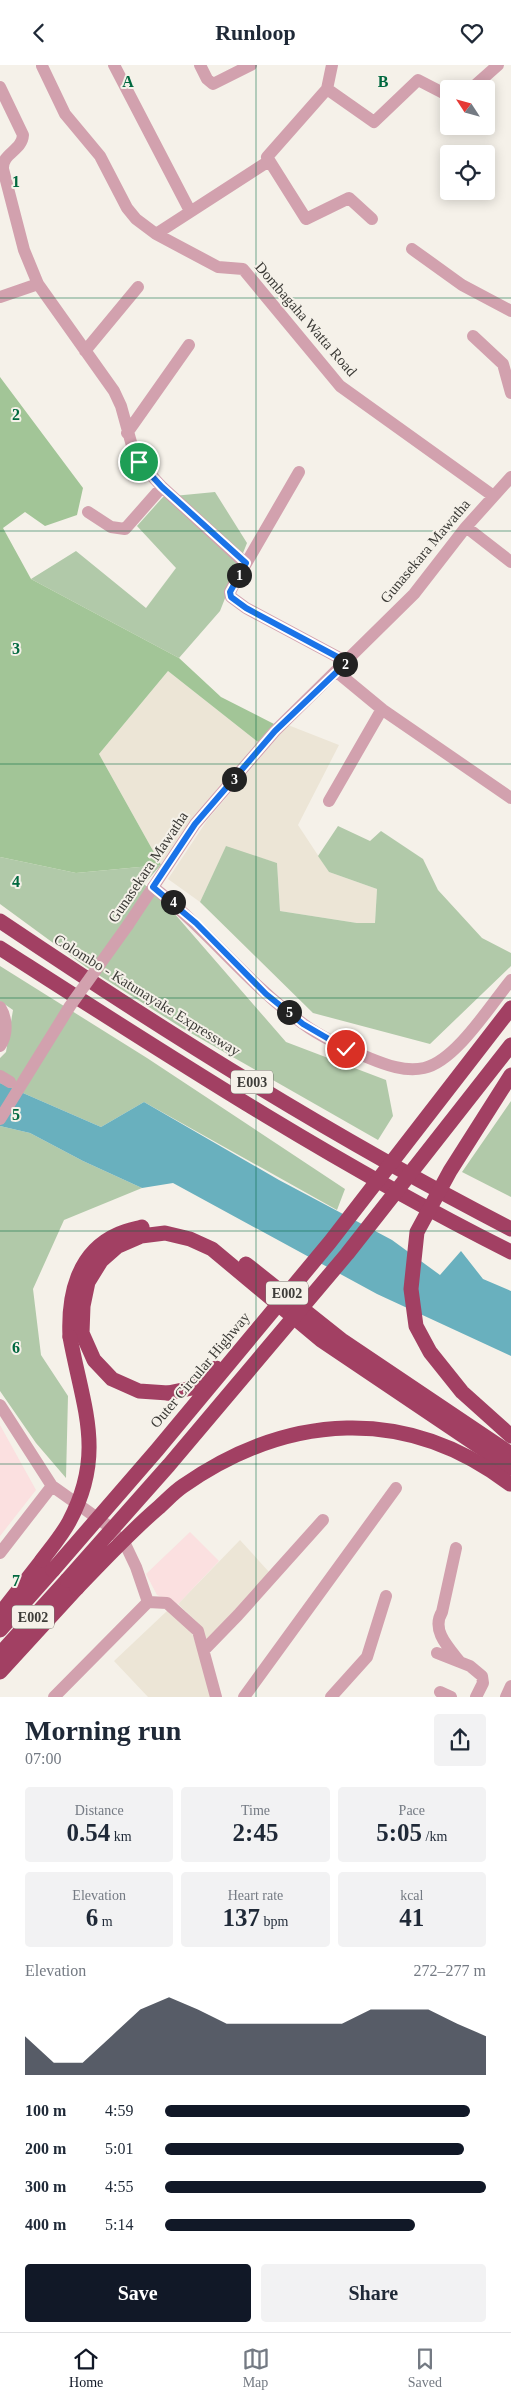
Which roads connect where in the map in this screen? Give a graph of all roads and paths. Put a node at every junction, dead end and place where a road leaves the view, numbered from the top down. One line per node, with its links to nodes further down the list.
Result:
1 (114, 65): 12 (street)
2 (200, 65): 3 (street)
3 (251, 65)
4 (332, 65): 9 (street)
5 (498, 65): 7 (street)
6 (42, 66): 14 (street, Dombagaha Watta Road)
7 (481, 80)
8 (0, 87): 16 (street)
9 (327, 89): 10 (street); 11 (street)
10 (440, 92)
11 (269, 161): 12 (street); 13 (street)
12 (190, 211): 14 (street)
13 (372, 219)
14 (156, 234): 28 (street, Dombagaha Watta Road)
15 (412, 249): 19 (street)
16 (38, 284): 18 (street); 22 (street)
17 (138, 287): 22 (street)
18 (0, 297)
19 (511, 311)
20 (473, 337): 23 (street)
21 (189, 345): 24 (street)
22 (85, 351): 24 (street)
23 (511, 393)
24 (127, 433): 27 (street)
25 (299, 472): 32 (street)
26 (511, 477): 28 (street, Gunasekara Mawatha)
27 (162, 487): 29 (street); 32 (street)
28 (492, 495): 30 (street, Gunasekara Mawatha)
29 (88, 512)
30 (466, 527): 31 (street); 33 (street, Gunasekara Mawatha)
31 (511, 562)
32 (246, 563): 33 (street)
33 (347, 662): 34 (street, Gunasekara Mawatha)
34 (336, 672): 35 (street); 38 (street, Gunasekara Mawatha)
35 (382, 709): 36 (street); 37 (street)
36 (511, 798)
37 (328, 801)
38 (153, 887): 41 (street); 47 (street, Gunasekara Mawatha, bridge)
39 (0, 921): 48 (highway, Colombo - Katunayake Expressway / E003)
40 (0, 948): 50 (highway, E003)
41 (511, 980)
42 (0, 1007): 45 (street)
43 (511, 1008): 49 (highway, Outer Circular Highway / E002, bridge)
44 (511, 1045): 62 (highway, E002, bridge)
45 (0, 1046)
46 (511, 1075): 52 (highway, bridge)
47 (0, 1119)
48 (511, 1229)
49 (330, 1242): 54 (highway, bridge); 61 (highway, Outer Circular Highway / E002, bridge)
50 (511, 1253)
51 (0, 1405): 56 (street)
52 (511, 1436)
53 (511, 1454): 61 (highway, bridge)
54 (511, 1468)
55 (511, 1485): 62 (highway, bridge)
56 (52, 1486): 60 (street); 64 (street)
57 (396, 1488): 75 (street)
58 (323, 1520): 67 (street)
59 (456, 1548): 70 (street)
60 (0, 1553)
61 (48, 1565): 65 (highway); 66 (highway, Outer Circular Highway / E002)
62 (72, 1584): 69 (highway, E002); 71 (highway)
63 (386, 1596): 76 (street)
64 (148, 1602): 67 (street); 73 (street)
65 (0, 1614)
66 (0, 1630)
67 (204, 1649): 74 (street)
68 (437, 1653): 70 (street)
69 (0, 1655)
70 (460, 1662): 77 (street)
71 (0, 1671)
72 (511, 1685): 78 (street)
73 (54, 1697)
74 (216, 1697)
75 (244, 1697)
76 (331, 1697)
77 (476, 1697)
78 (506, 1697)

